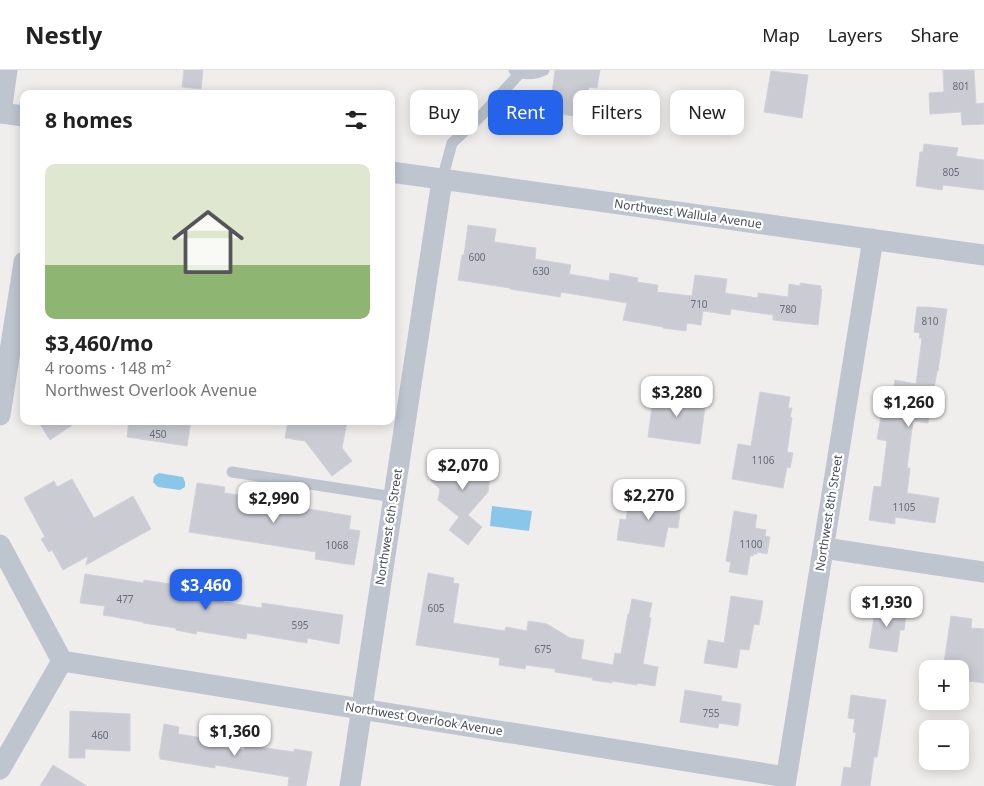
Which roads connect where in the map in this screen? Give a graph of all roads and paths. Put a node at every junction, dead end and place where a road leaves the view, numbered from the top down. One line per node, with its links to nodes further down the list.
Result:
1 (7, 70): 4 (street)
2 (544, 70): 3 (lane)
3 (517, 71): 7 (lane)
4 (0, 113): 5 (street)
5 (20, 116)
6 (395, 173): 7 (street, Northwest Wallula Avenue)
7 (442, 180): 8 (street, Northwest Wallula Avenue); 14 (street, Northwest 6th Street)
8 (873, 239): 9 (street, Northwest Wallula Avenue); 16 (street, Northwest 8th Street)
9 (984, 254)
10 (20, 316): 11 (street)
11 (19, 329): 12 (street)
12 (0, 415)
13 (232, 472): 14 (lane)
14 (394, 497): 19 (street, Northwest 6th Street)
15 (0, 545): 18 (street)
16 (824, 548): 17 (street); 21 (street, Northwest 8th Street)
17 (984, 572)
18 (62, 661): 19 (street, Northwest Overlook Avenue); 20 (street)
19 (362, 709): 21 (street, Northwest Overlook Avenue); 22 (street, Northwest 6th Street)
20 (0, 769)
21 (785, 781)
22 (350, 786)

